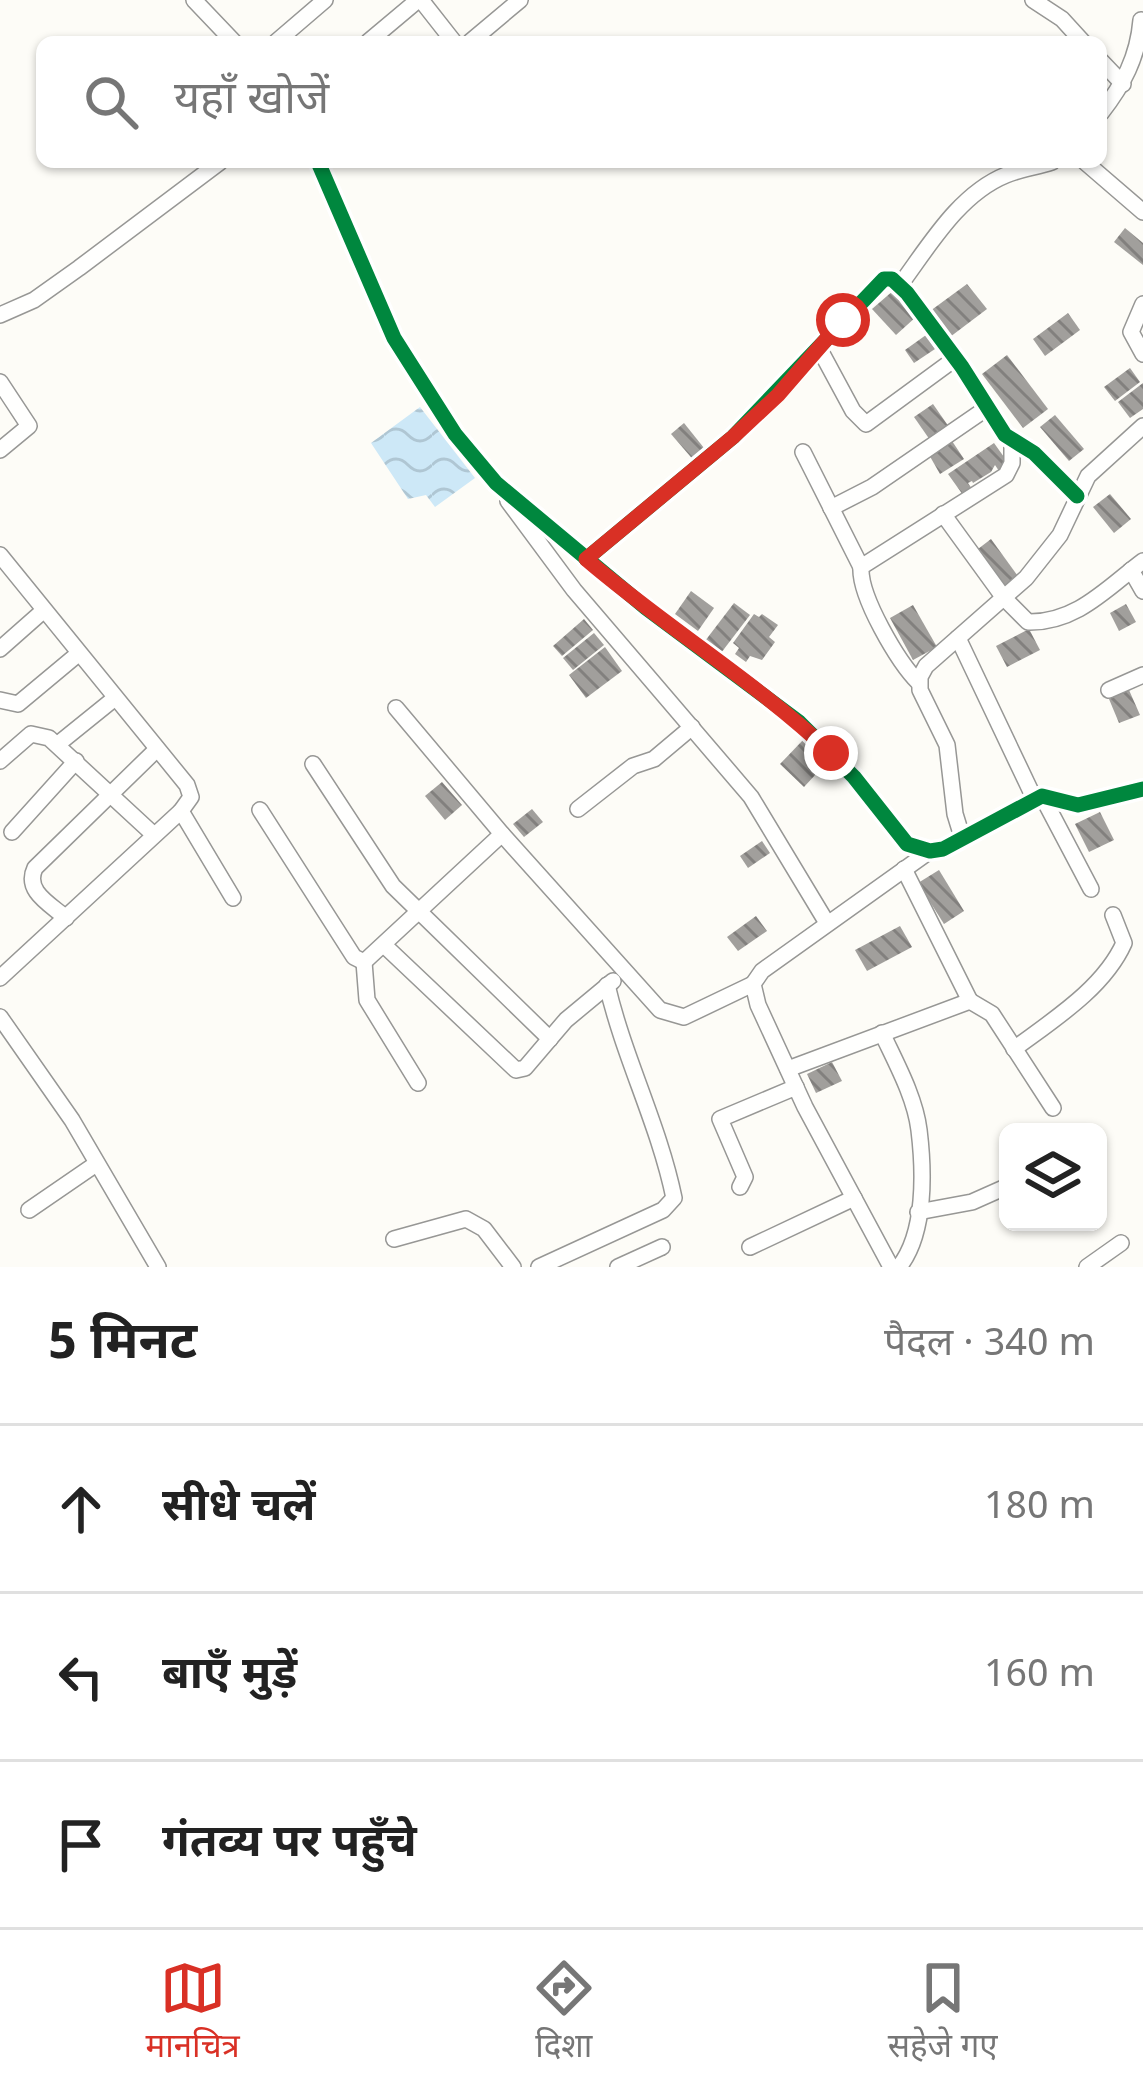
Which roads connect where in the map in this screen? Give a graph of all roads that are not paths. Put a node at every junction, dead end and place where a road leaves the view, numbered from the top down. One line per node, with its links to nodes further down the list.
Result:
1 (194, 0): 7 (street)
2 (325, 0): 8 (street)
3 (420, 0): 9 (street); 10 (street)
4 (520, 0): 11 (street)
5 (1033, 0): 12 (street)
6 (1141, 20): 14 (street)
7 (228, 36)
8 (283, 36)
9 (375, 36)
10 (449, 36)
11 (477, 36)
12 (1078, 36)
13 (1107, 67): 14 (street)
14 (1123, 84): 15 (street)
15 (1107, 105)
16 (212, 168): 23 (street)
17 (322, 168): 33 (street)
18 (1030, 168): 21 (street)
19 (1092, 168): 20 (street)
20 (1143, 212)
21 (900, 285): 24 (street); 26 (street)
22 (1143, 304): 25 (street)
23 (0, 315)
24 (819, 348): 26 (street); 38 (street)
25 (1143, 354)
26 (956, 358): 28 (street)
27 (0, 382): 31 (street)
28 (988, 408): 30 (street); 35 (street)
29 (1143, 426): 34 (street)
30 (1012, 440): 34 (street); 36 (street)
31 (0, 450)
32 (803, 452): 35 (street)
33 (496, 483): 38 (street); 54 (street)
34 (1077, 496): 43 (street)
35 (831, 508): 40 (street)
36 (944, 514): 40 (street); 43 (street)
37 (0, 555): 41 (street)
38 (586, 559): 70 (street)
39 (1137, 565): 42 (street); 43 (street)
40 (860, 567): 49 (street)
41 (6, 575): 44 (street)
42 (1143, 590)
43 (1004, 598): 45 (street)
44 (43, 611): 46 (street); 47 (street)
45 (958, 638): 49 (street); 62 (street)
46 (0, 649)
47 (78, 654): 51 (street); 52 (street)
48 (1143, 675): 50 (street)
49 (919, 683): 69 (street)
50 (1109, 690)
51 (115, 698): 55 (street); 56 (street)
52 (0, 700)
53 (396, 708): 68 (street)
54 (692, 728): 63 (street); 77 (street)
55 (58, 744): 57 (street); 58 (street)
56 (157, 749): 61 (street); 65 (street)
57 (0, 761)
58 (76, 761): 61 (street); 66 (street)
59 (313, 764): 74 (street)
60 (1143, 789): 62 (street)
61 (110, 794): 67 (street); 76 (street)
62 (1038, 797): 69 (street); 72 (street)
63 (578, 809)
64 (260, 810): 79 (street)
65 (181, 811): 67 (street); 73 (street)
66 (12, 832)
67 (153, 834): 76 (street)
68 (502, 834): 74 (street); 80 (street)
69 (963, 840): 70 (street)
70 (930, 851): 71 (street)
71 (904, 868): 77 (street); 84 (street)
72 (1091, 889)
73 (233, 898)
74 (420, 912): 78 (street); 88 (street)
75 (1113, 914): 89 (street)
76 (66, 918): 81 (street)
77 (827, 923): 82 (street)
78 (385, 946): 79 (street); 88 (street)
79 (364, 962): 91 (street)
80 (624, 973): 82 (street); 83 (street)
81 (0, 978)
82 (753, 984): 90 (street)
83 (608, 985): 88 (street); 106 (street)
84 (970, 1001): 86 (street); 89 (street)
85 (0, 1017): 87 (street)
86 (882, 1033): 90 (street); 99 (street)
87 (6, 1035): 94 (street)
88 (550, 1039)
89 (1014, 1049): 93 (street)
90 (788, 1070): 92 (street)
91 (418, 1084)
92 (796, 1087): 95 (street); 97 (street)
93 (1052, 1108)
94 (96, 1164): 98 (street); 104 (street)
95 (740, 1187)
96 (999, 1190): 99 (street)
97 (854, 1198): 103 (street); 108 (street)
98 (29, 1210)
99 (918, 1212): 108 (street)
100 (394, 1239): 105 (street)
101 (1121, 1243): 109 (street)
102 (662, 1247): 107 (street)
103 (750, 1247)
104 (158, 1267)
105 (513, 1267)
106 (539, 1267)
107 (618, 1267)
108 (895, 1267)
109 (1087, 1267)

